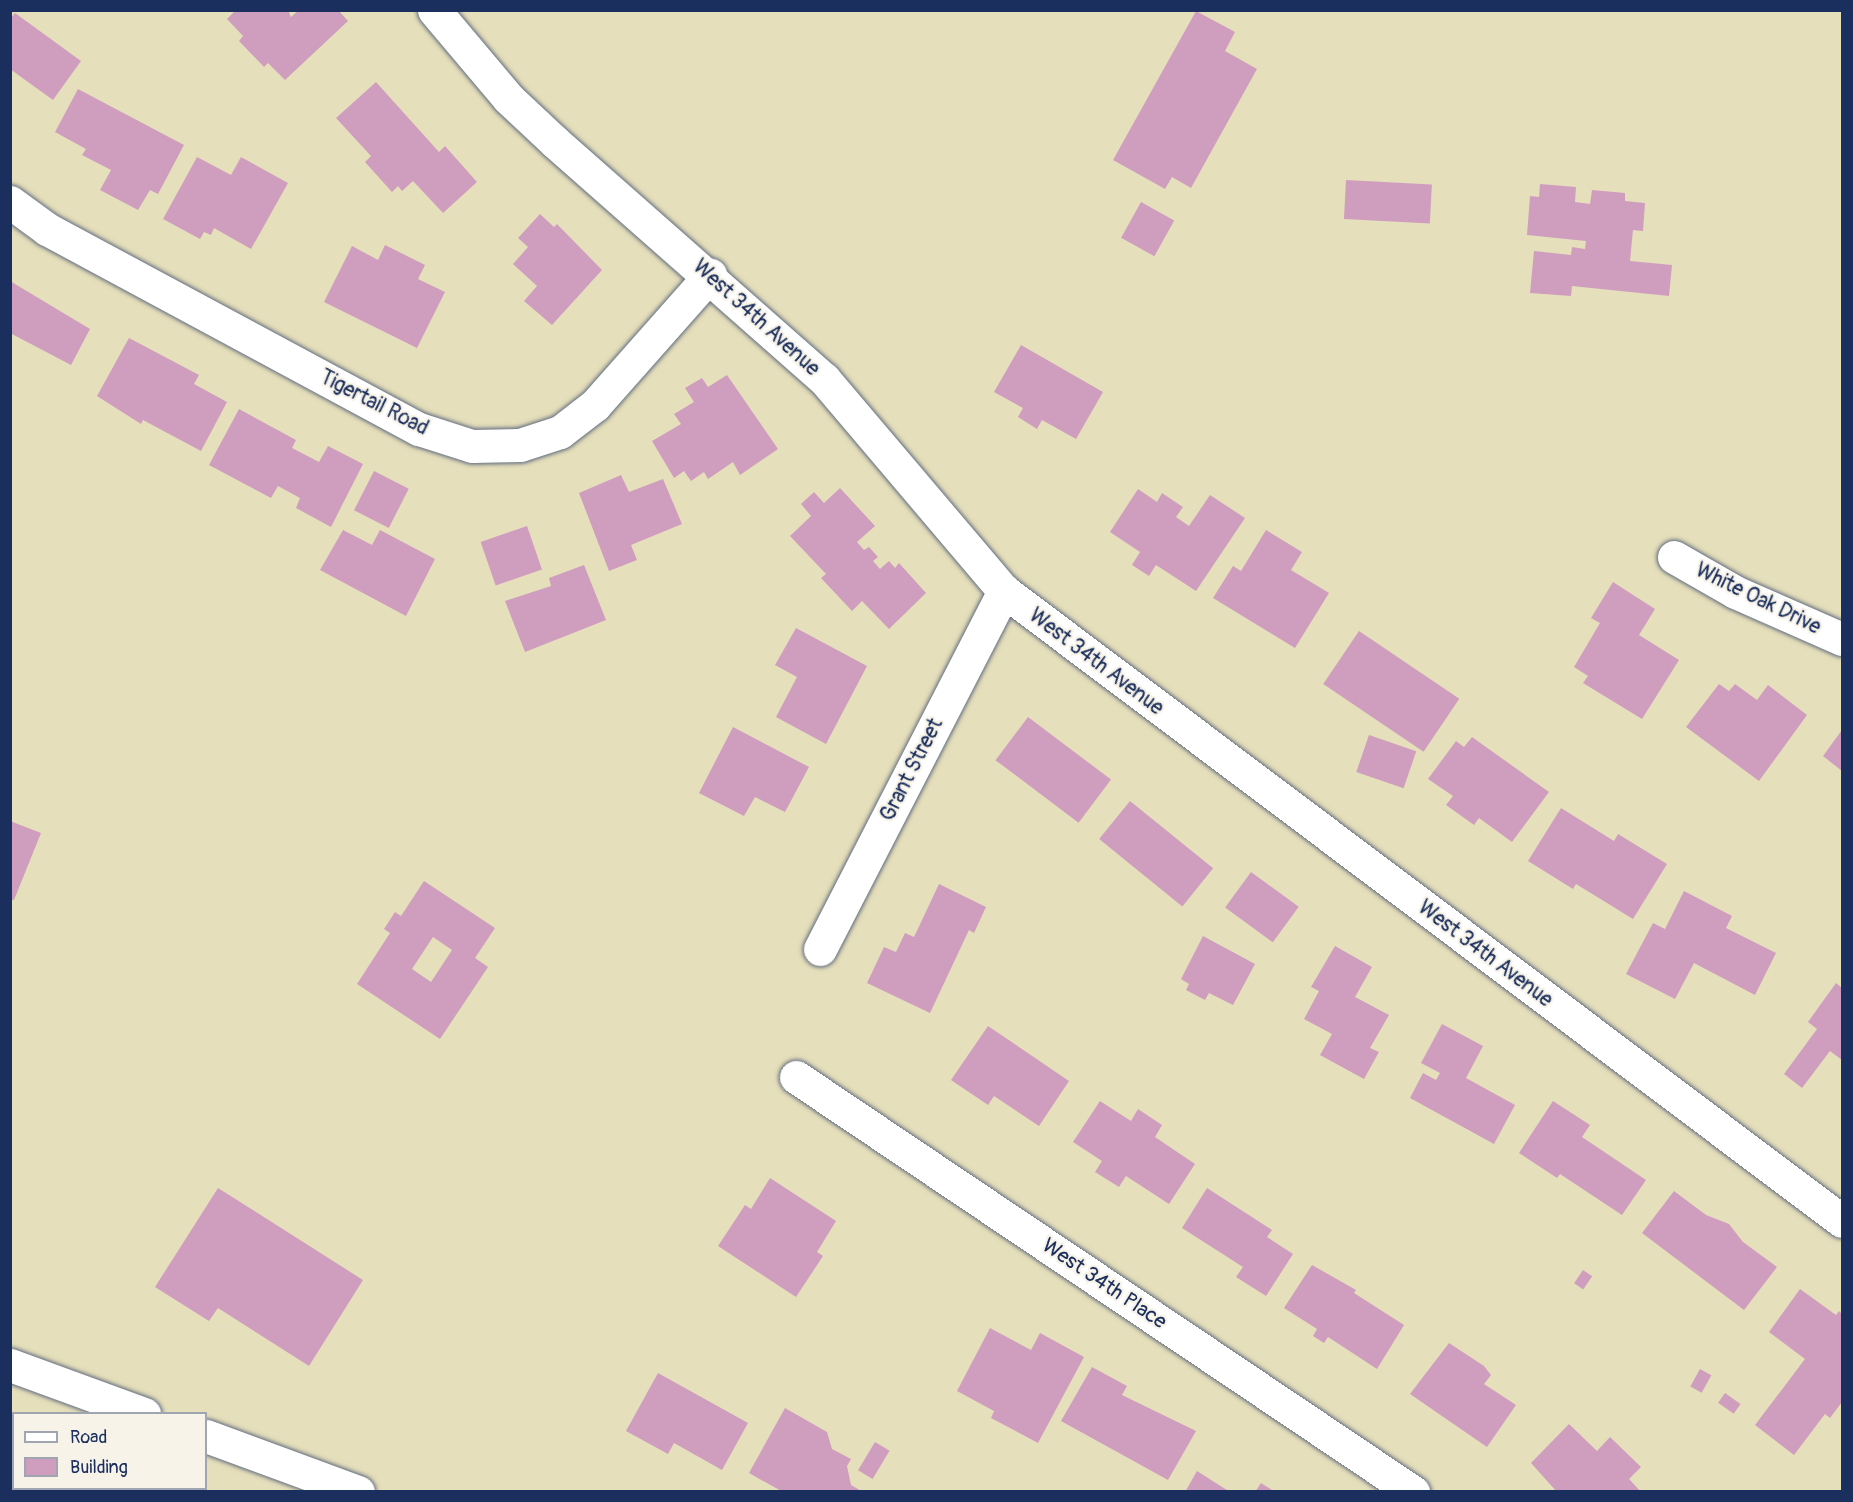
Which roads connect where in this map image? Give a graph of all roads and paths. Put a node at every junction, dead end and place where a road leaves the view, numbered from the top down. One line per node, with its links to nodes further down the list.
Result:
1 (434, 10): 3 (street, West 34th Avenue)
2 (10, 202): 3 (street, Tigertail Road)
3 (710, 275): 5 (street, West 34th Avenue)
4 (1674, 557): 6 (street, White Oak Drive)
5 (1004, 591): 7 (street, Grant Street); 9 (street, West 34th Avenue)
6 (1842, 639)
7 (820, 949)
8 (796, 1077): 14 (street, West 34th Place)
9 (1842, 1221)
10 (10, 1365): 11 (street)
11 (141, 1412)
12 (207, 1436): 13 (street)
13 (358, 1491)
14 (1413, 1491)

